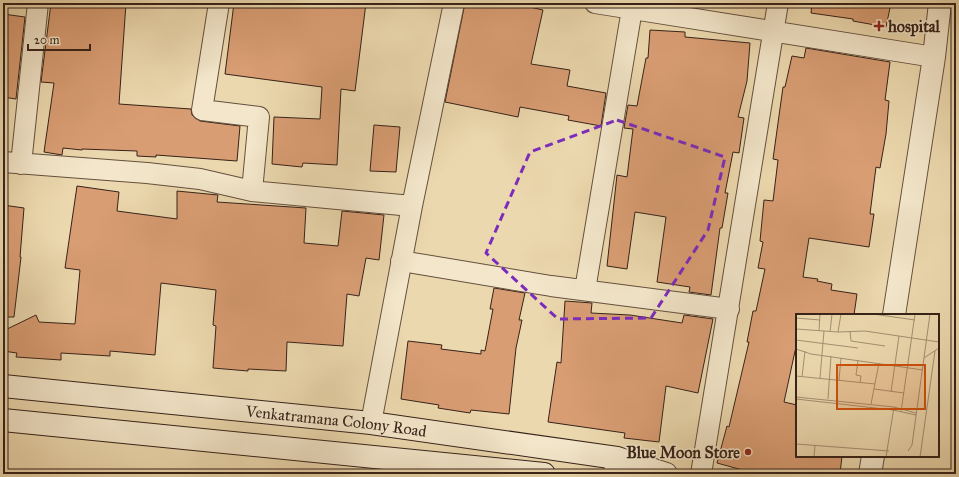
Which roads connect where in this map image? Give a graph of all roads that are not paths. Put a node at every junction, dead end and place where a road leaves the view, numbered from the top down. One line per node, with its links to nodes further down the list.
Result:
1 (38, 3): 10 (street)
2 (219, 3): 11 (street)
3 (454, 3): 12 (street)
4 (594, 3): 7 (street)
5 (778, 3): 8 (street)
6 (940, 3): 9 (main road)
7 (633, 6): 8 (street); 14 (street)
8 (774, 32): 9 (street); 15 (street)
9 (934, 57): 16 (main road)
10 (12, 163): 11 (street)
11 (252, 191): 12 (street)
12 (412, 206): 13 (street)
13 (401, 261): 14 (street); 19 (street)
14 (585, 290): 15 (street)
15 (729, 309): 25 (street)
16 (894, 314)
17 (3, 386): 19 (main road, Venkatramana Colony Road)
18 (3, 420): 23 (main road)
19 (371, 423): 21 (main road, Venkatramana Colony Road)
20 (873, 457): 26 (main road)
21 (616, 466): 22 (main road, Venkatramana Colony Road)
22 (638, 470): 24 (main road, Venkatramana Colony Road)
23 (544, 474)
24 (666, 474)
25 (701, 474)
26 (870, 474)

